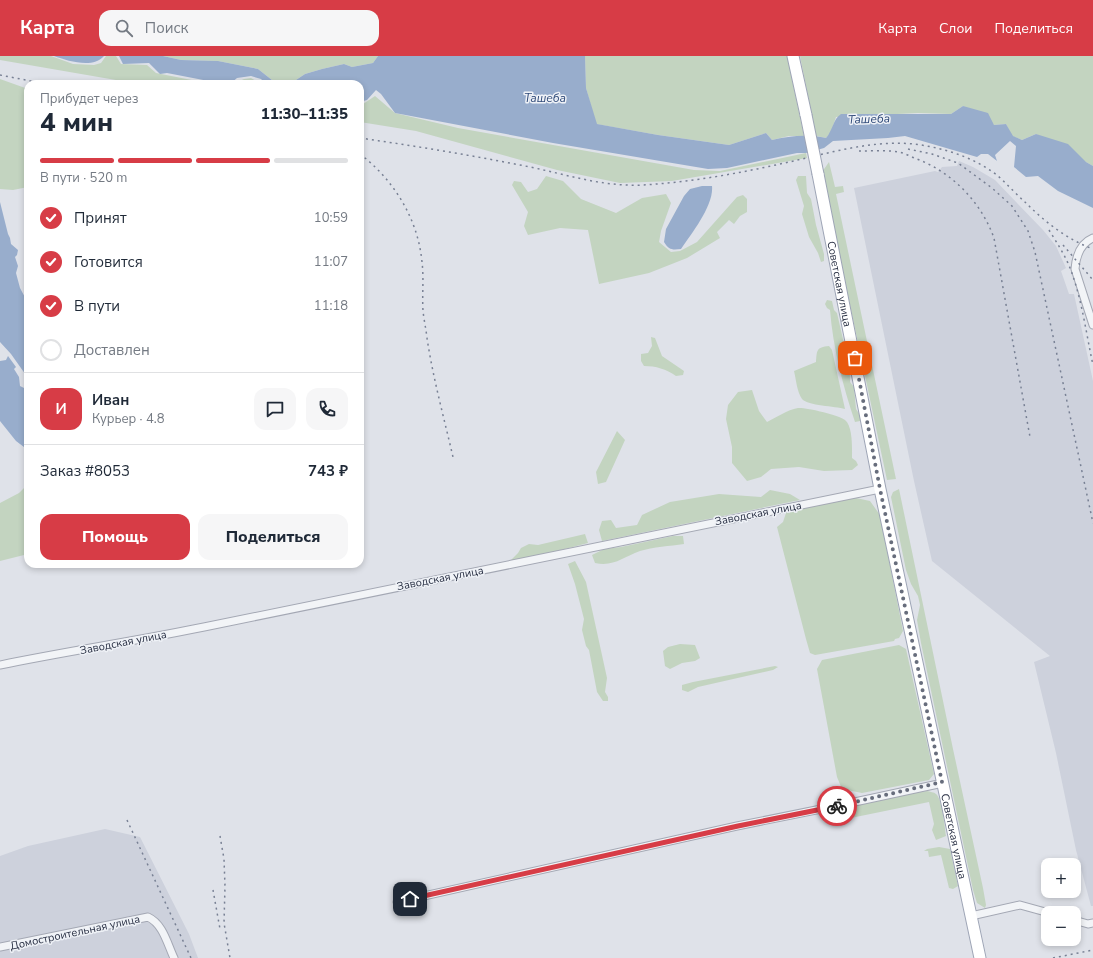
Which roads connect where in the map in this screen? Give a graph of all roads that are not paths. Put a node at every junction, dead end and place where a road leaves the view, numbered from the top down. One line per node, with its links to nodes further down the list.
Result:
1 (793, 56): 4 (main road, Советская улица, bridge)
2 (1093, 238): 3 (street)
3 (1093, 325)
4 (880, 489): 5 (street, Заводская улица); 6 (main road, Советская улица)
5 (0, 665)
6 (942, 782): 7 (street); 9 (main road, Советская улица)
7 (397, 902)
8 (1041, 911): 9 (street)
9 (972, 916): 14 (main road, Советская улица)
10 (1081, 922): 11 (street)
11 (1093, 923)
12 (0, 947): 13 (street, Домостроительная улица)
13 (174, 958)
14 (980, 958)

